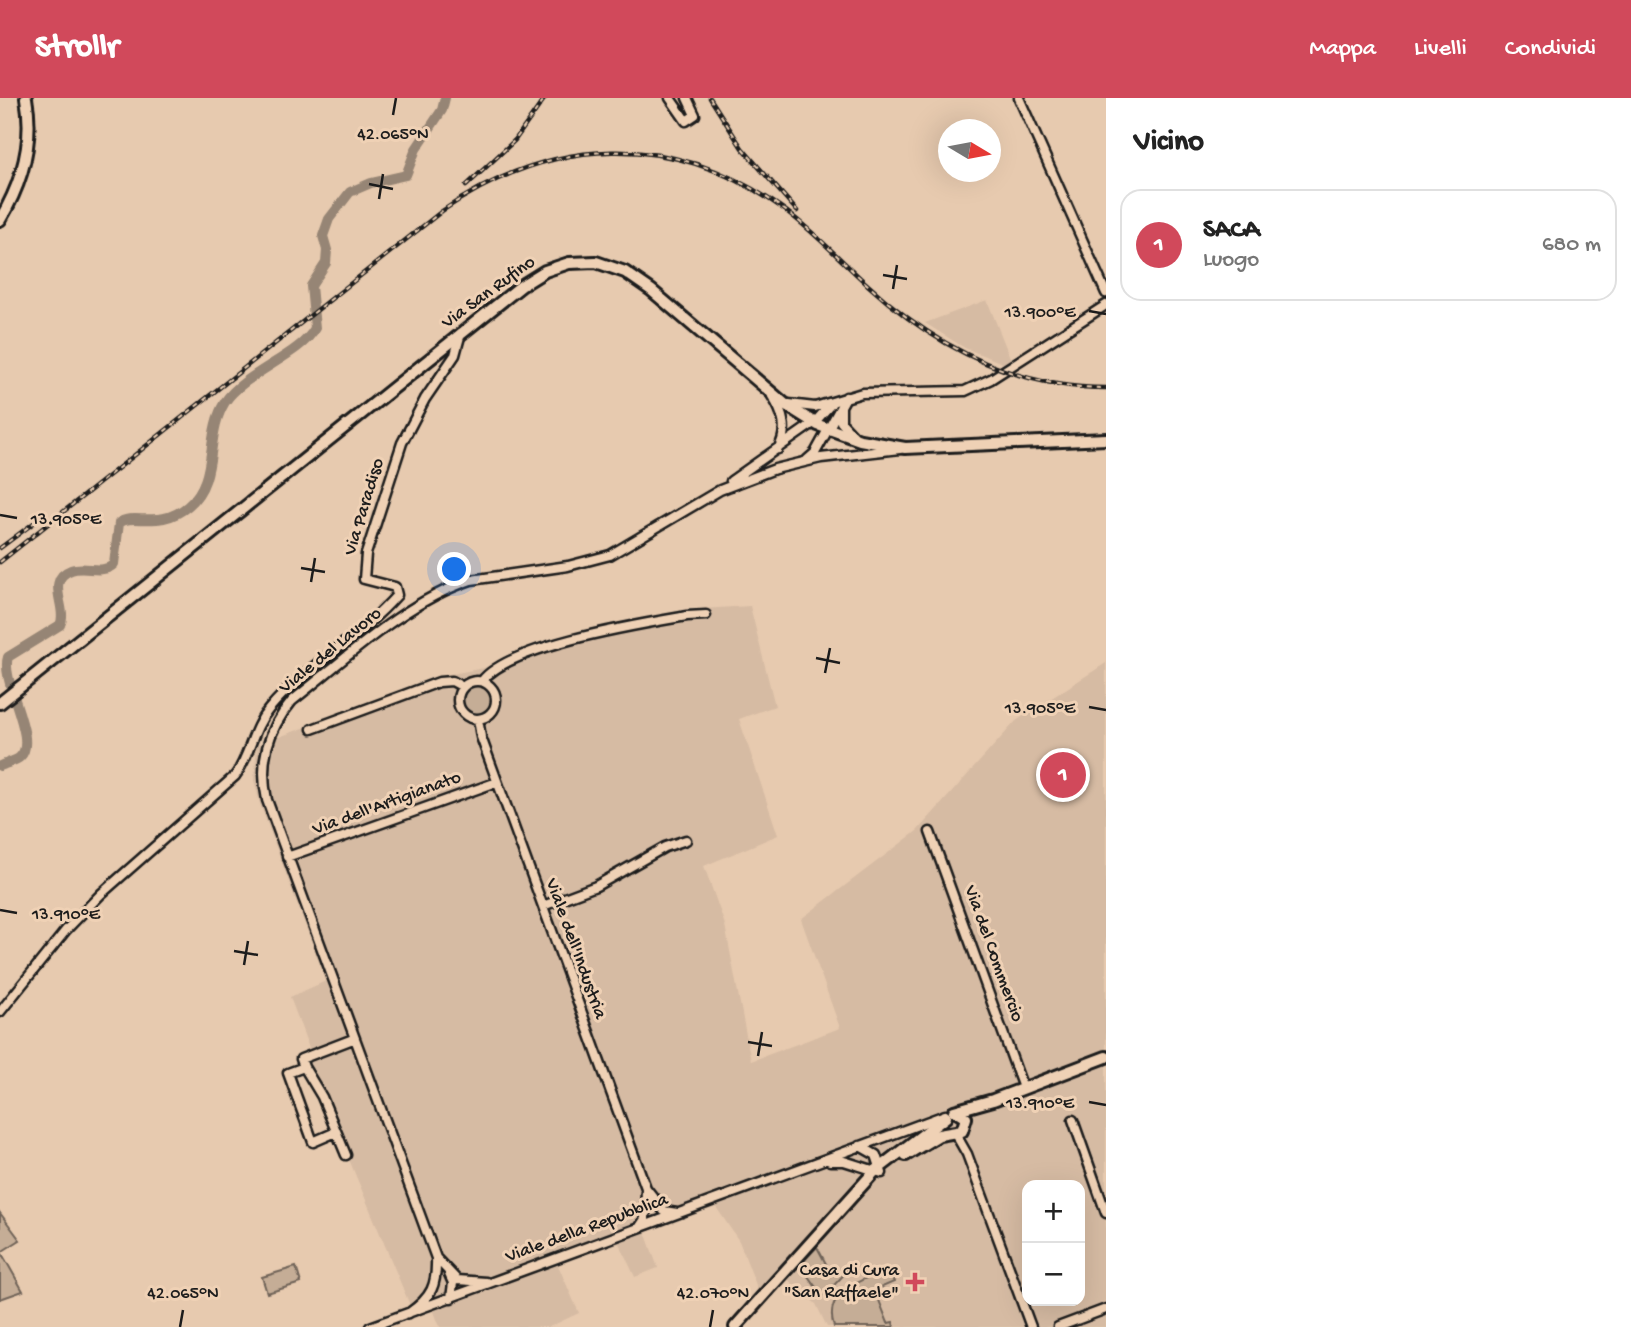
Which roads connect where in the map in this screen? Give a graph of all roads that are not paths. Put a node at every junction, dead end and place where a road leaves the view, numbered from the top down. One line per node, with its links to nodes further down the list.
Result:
1 (26, 98): 5 (main road)
2 (670, 98): 3 (street)
3 (687, 98)
4 (1019, 98): 6 (street)
5 (0, 220)
6 (1106, 293)
7 (1106, 305): 11 (street)
8 (461, 333): 9 (main road, Via San Rufino); 23 (main road, Via San Rufino); 24 (street, Via Paradiso)
9 (768, 391): 10 (main road, Via San Rufino); 17 (street)
10 (782, 401): 11 (street); 12 (main road, Via San Rufino)
11 (839, 402): 12 (street, Viale del Lavoro); 13 (street); 15 (street)
12 (814, 422): 13 (main road, Via San Rufino); 17 (street, Viale del Lavoro)
13 (827, 429): 15 (main road, Via San Rufino); 18 (street)
14 (1106, 439): 16 (main road, Via San Rufino)
15 (860, 440): 16 (main road, Via San Rufino)
16 (905, 448): 18 (street, Viale del Lavoro)
17 (776, 452): 19 (street, Viale del Lavoro)
18 (804, 461): 19 (street, Viale del Lavoro)
19 (720, 490): 25 (street, Viale del Lavoro)
20 (706, 615): 21 (street)
21 (482, 681): 22 (street); 26 (street)
22 (463, 687): 26 (street); 27 (street)
23 (3, 700)
24 (270, 708): 25 (street); 33 (street, Via Paradiso)
25 (279, 717): 31 (street, Viale del Lavoro)
26 (478, 719): 28 (street, Viale dell'Industria)
27 (312, 729)
28 (497, 782): 31 (street, Via dell'Artigianato); 32 (street, Viale dell'Industria)
29 (930, 832): 37 (street, Via del Commercio)
30 (686, 840): 32 (street)
31 (287, 857): 34 (street, Viale del Lavoro)
32 (543, 906): 48 (street, Viale dell'Industria)
33 (0, 1012)
34 (353, 1039): 36 (street); 56 (street, Viale del Lavoro)
35 (1106, 1057): 37 (main road, Viale della Repubblica)
36 (304, 1067): 42 (street); 42 (street)
37 (1023, 1088): 38 (main road, Viale della Repubblica)
38 (993, 1100): 39 (main road, Viale della Repubblica); 41 (main road, Viale della Repubblica)
39 (950, 1114): 41 (main road); 41 (main road); 43 (street, Viale della Repubblica); 47 (main road)
40 (1073, 1120): 53 (street)
41 (960, 1130): 47 (main road); 66 (street)
42 (336, 1132): 44 (street)
43 (859, 1146): 45 (street, Viale della Repubblica); 47 (street)
44 (346, 1155)
45 (817, 1164): 46 (street, Viale della Repubblica); 52 (street, Viale della Repubblica)
46 (852, 1164): 47 (street, Viale della Repubblica); 49 (street)
47 (878, 1171): 49 (main road); 57 (main road)
48 (646, 1188): 50 (street, Viale dell'Industria); 51 (street, Viale dell'Industria)
49 (856, 1190): 57 (main road)
50 (647, 1206): 54 (street, Viale dell'Industria); 55 (street, Viale dell'Industria)
51 (658, 1206): 52 (street); 54 (street)
52 (680, 1213): 54 (street, Viale della Repubblica)
53 (1106, 1213)
54 (657, 1222): 55 (street, Viale della Repubblica)
55 (639, 1228): 60 (street, Viale della Repubblica)
56 (436, 1258): 58 (street); 59 (street)
57 (797, 1258): 65 (main road)
58 (449, 1274): 60 (street); 61 (street)
59 (436, 1276): 61 (street); 63 (street)
60 (494, 1282): 61 (street, Viale della Repubblica)
61 (451, 1298): 63 (street, Viale della Repubblica)
62 (1106, 1309): 67 (street)
63 (409, 1313): 64 (street, Viale della Repubblica)
64 (370, 1327)
65 (735, 1327)
66 (1031, 1327)
67 (1058, 1327)

